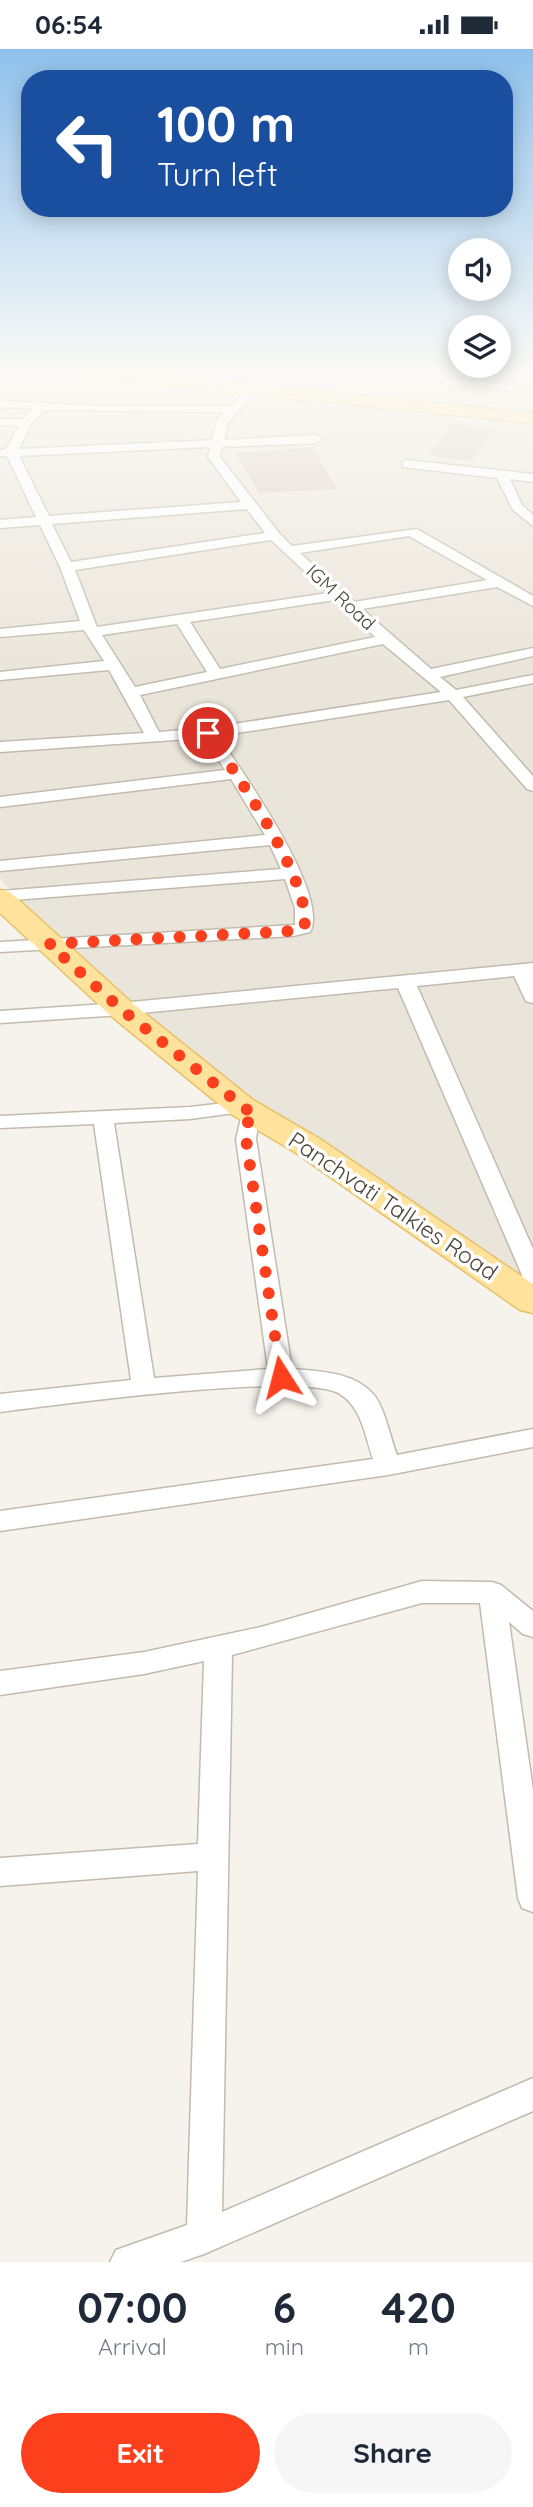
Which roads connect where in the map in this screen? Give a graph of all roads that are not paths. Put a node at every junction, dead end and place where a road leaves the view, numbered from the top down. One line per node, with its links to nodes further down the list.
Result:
1 (19, 475): 7 (street)
2 (227, 475): 6 (street, IGM Road)
3 (496, 475): 4 (street)
4 (502, 476): 5 (street); 8 (street)
5 (533, 478)
6 (248, 505): 7 (street); 10 (street, IGM Road)
7 (44, 521): 9 (street); 12 (street)
8 (533, 521)
9 (0, 524)
10 (274, 536): 11 (street, IGM Road); 12 (street)
11 (291, 550): 13 (street); 14 (street, IGM Road)
12 (67, 567): 19 (street)
13 (500, 582): 15 (street); 16 (street)
14 (340, 595): 16 (street, IGM Road); 18 (street)
15 (533, 602)
16 (352, 607): 21 (street, IGM Road)
17 (0, 613): 20 (street)
18 (181, 620): 19 (street); 24 (street)
19 (91, 628): 20 (street); 23 (street)
20 (4, 633)
21 (386, 639): 24 (street); 25 (street, IGM Road)
22 (533, 652): 25 (street)
23 (111, 664): 26 (street); 28 (street)
24 (216, 674): 28 (street)
25 (431, 674): 29 (street, IGM Road)
26 (0, 675)
27 (533, 679): 29 (street)
28 (131, 692): 31 (street)
29 (453, 695): 30 (street); 34 (street, IGM Road)
30 (208, 733): 31 (street); 33 (street)
31 (155, 738): 32 (street)
32 (0, 747)
33 (236, 774): 35 (street); 36 (street)
34 (533, 786)
35 (0, 802)
36 (277, 839): 37 (street); 38 (street)
37 (0, 866)
38 (292, 873): 39 (street); 40 (street)
39 (0, 897): 40 (main road, Panchvati Talkies Road)
40 (49, 944): 41 (street); 45 (main road, Panchvati Talkies Road)
41 (0, 947)
42 (527, 970): 43 (street); 44 (street)
43 (405, 981): 45 (street); 50 (street)
44 (533, 996)
45 (121, 1009): 46 (street); 47 (main road, Panchvati Talkies Road)
46 (0, 1017)
47 (249, 1112): 48 (street); 50 (main road, Panchvati Talkies Road); 51 (street)
48 (103, 1118): 49 (street); 52 (street)
49 (0, 1122)
50 (531, 1300)
51 (281, 1377): 52 (street); 55 (street)
52 (144, 1387): 53 (street)
53 (0, 1403)
54 (533, 1438): 55 (street)
55 (388, 1465): 56 (street)
56 (0, 1521)
57 (492, 1593): 58 (street); 59 (street); 63 (street)
58 (533, 1626)
59 (218, 1647): 60 (street); 61 (street)
60 (0, 1683)
61 (213, 1856): 62 (street); 65 (street)
62 (0, 1872)
63 (533, 1898)
64 (533, 2094): 65 (street)
65 (204, 2237): 66 (street)
66 (128, 2262)

